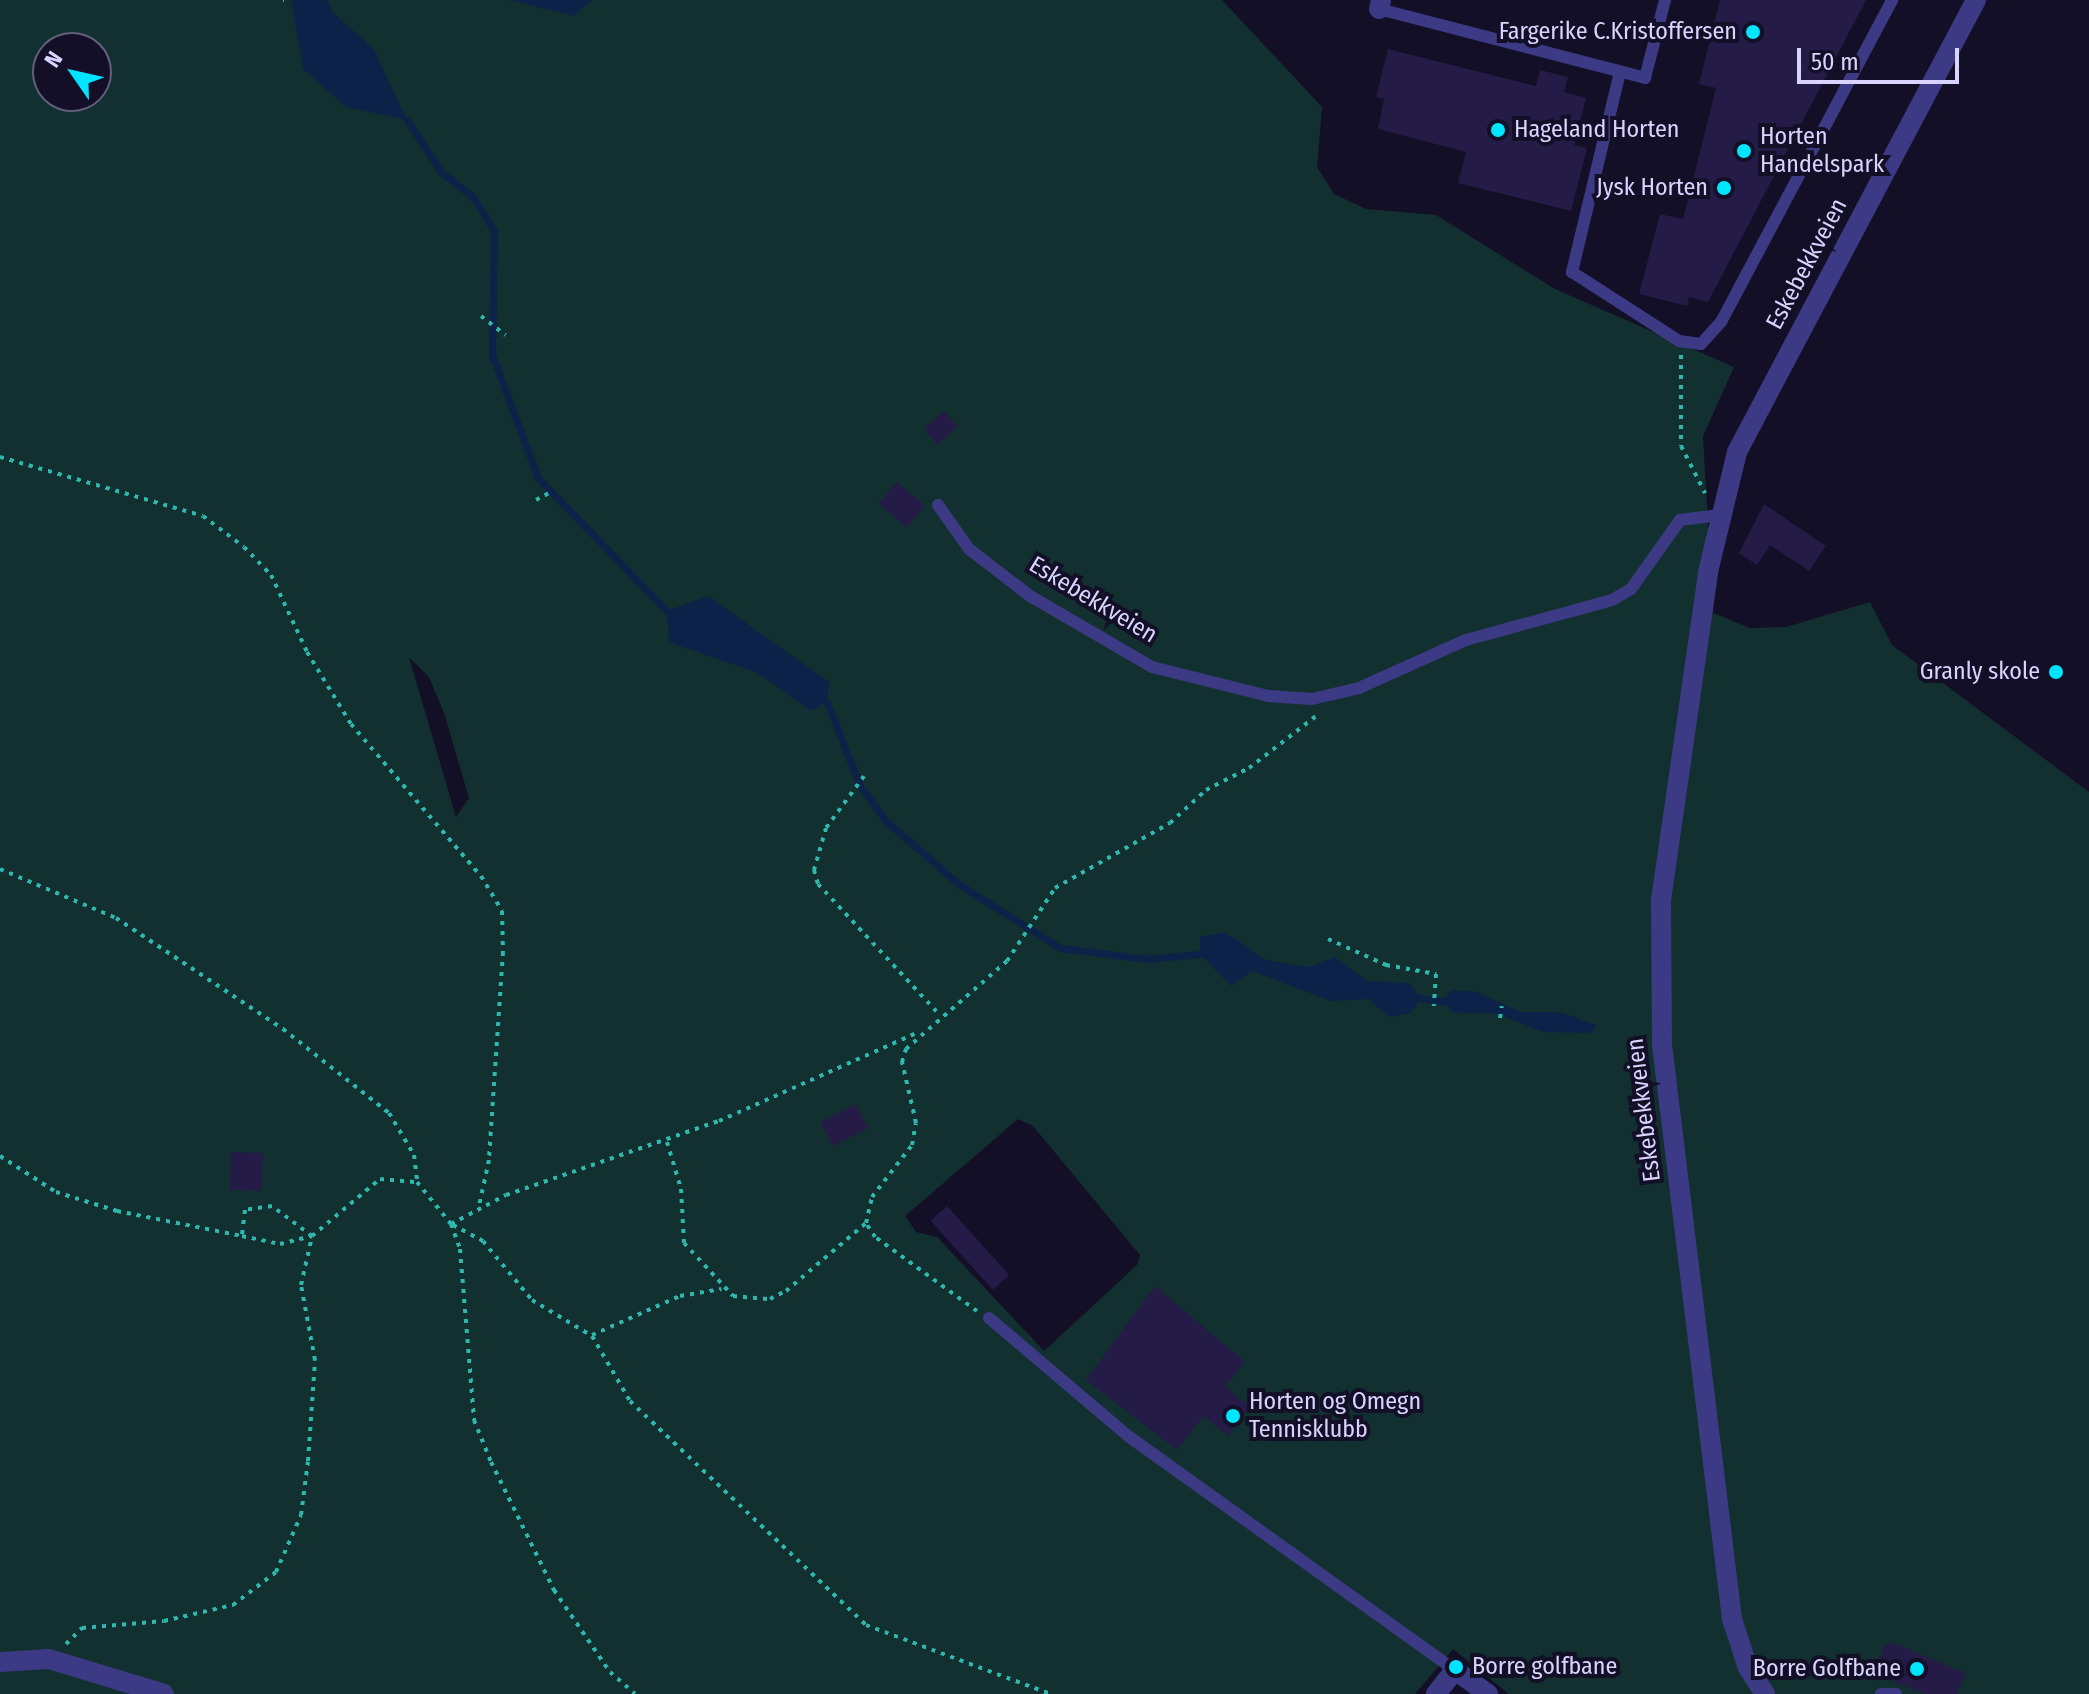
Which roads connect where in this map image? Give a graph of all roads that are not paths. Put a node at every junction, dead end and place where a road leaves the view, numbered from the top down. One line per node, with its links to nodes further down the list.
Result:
1 (1665, 0): 5 (lane)
2 (1892, 0): 5 (lane)
3 (1976, 0): 7 (street, Eskebekkveien)
4 (1380, 4): 5 (lane)
5 (1620, 72)
6 (938, 505): 7 (lane, Eskebekkveien)
7 (1720, 515): 14 (street, Eskebekkveien)
8 (989, 1318): 10 (lane)
9 (0, 1662): 11 (street)
10 (1455, 1670): 12 (street); 13 (street)
11 (164, 1694)
12 (1436, 1694)
13 (1488, 1694)
14 (1765, 1694)
15 (1881, 1694): 16 (lane)
16 (1896, 1694)

